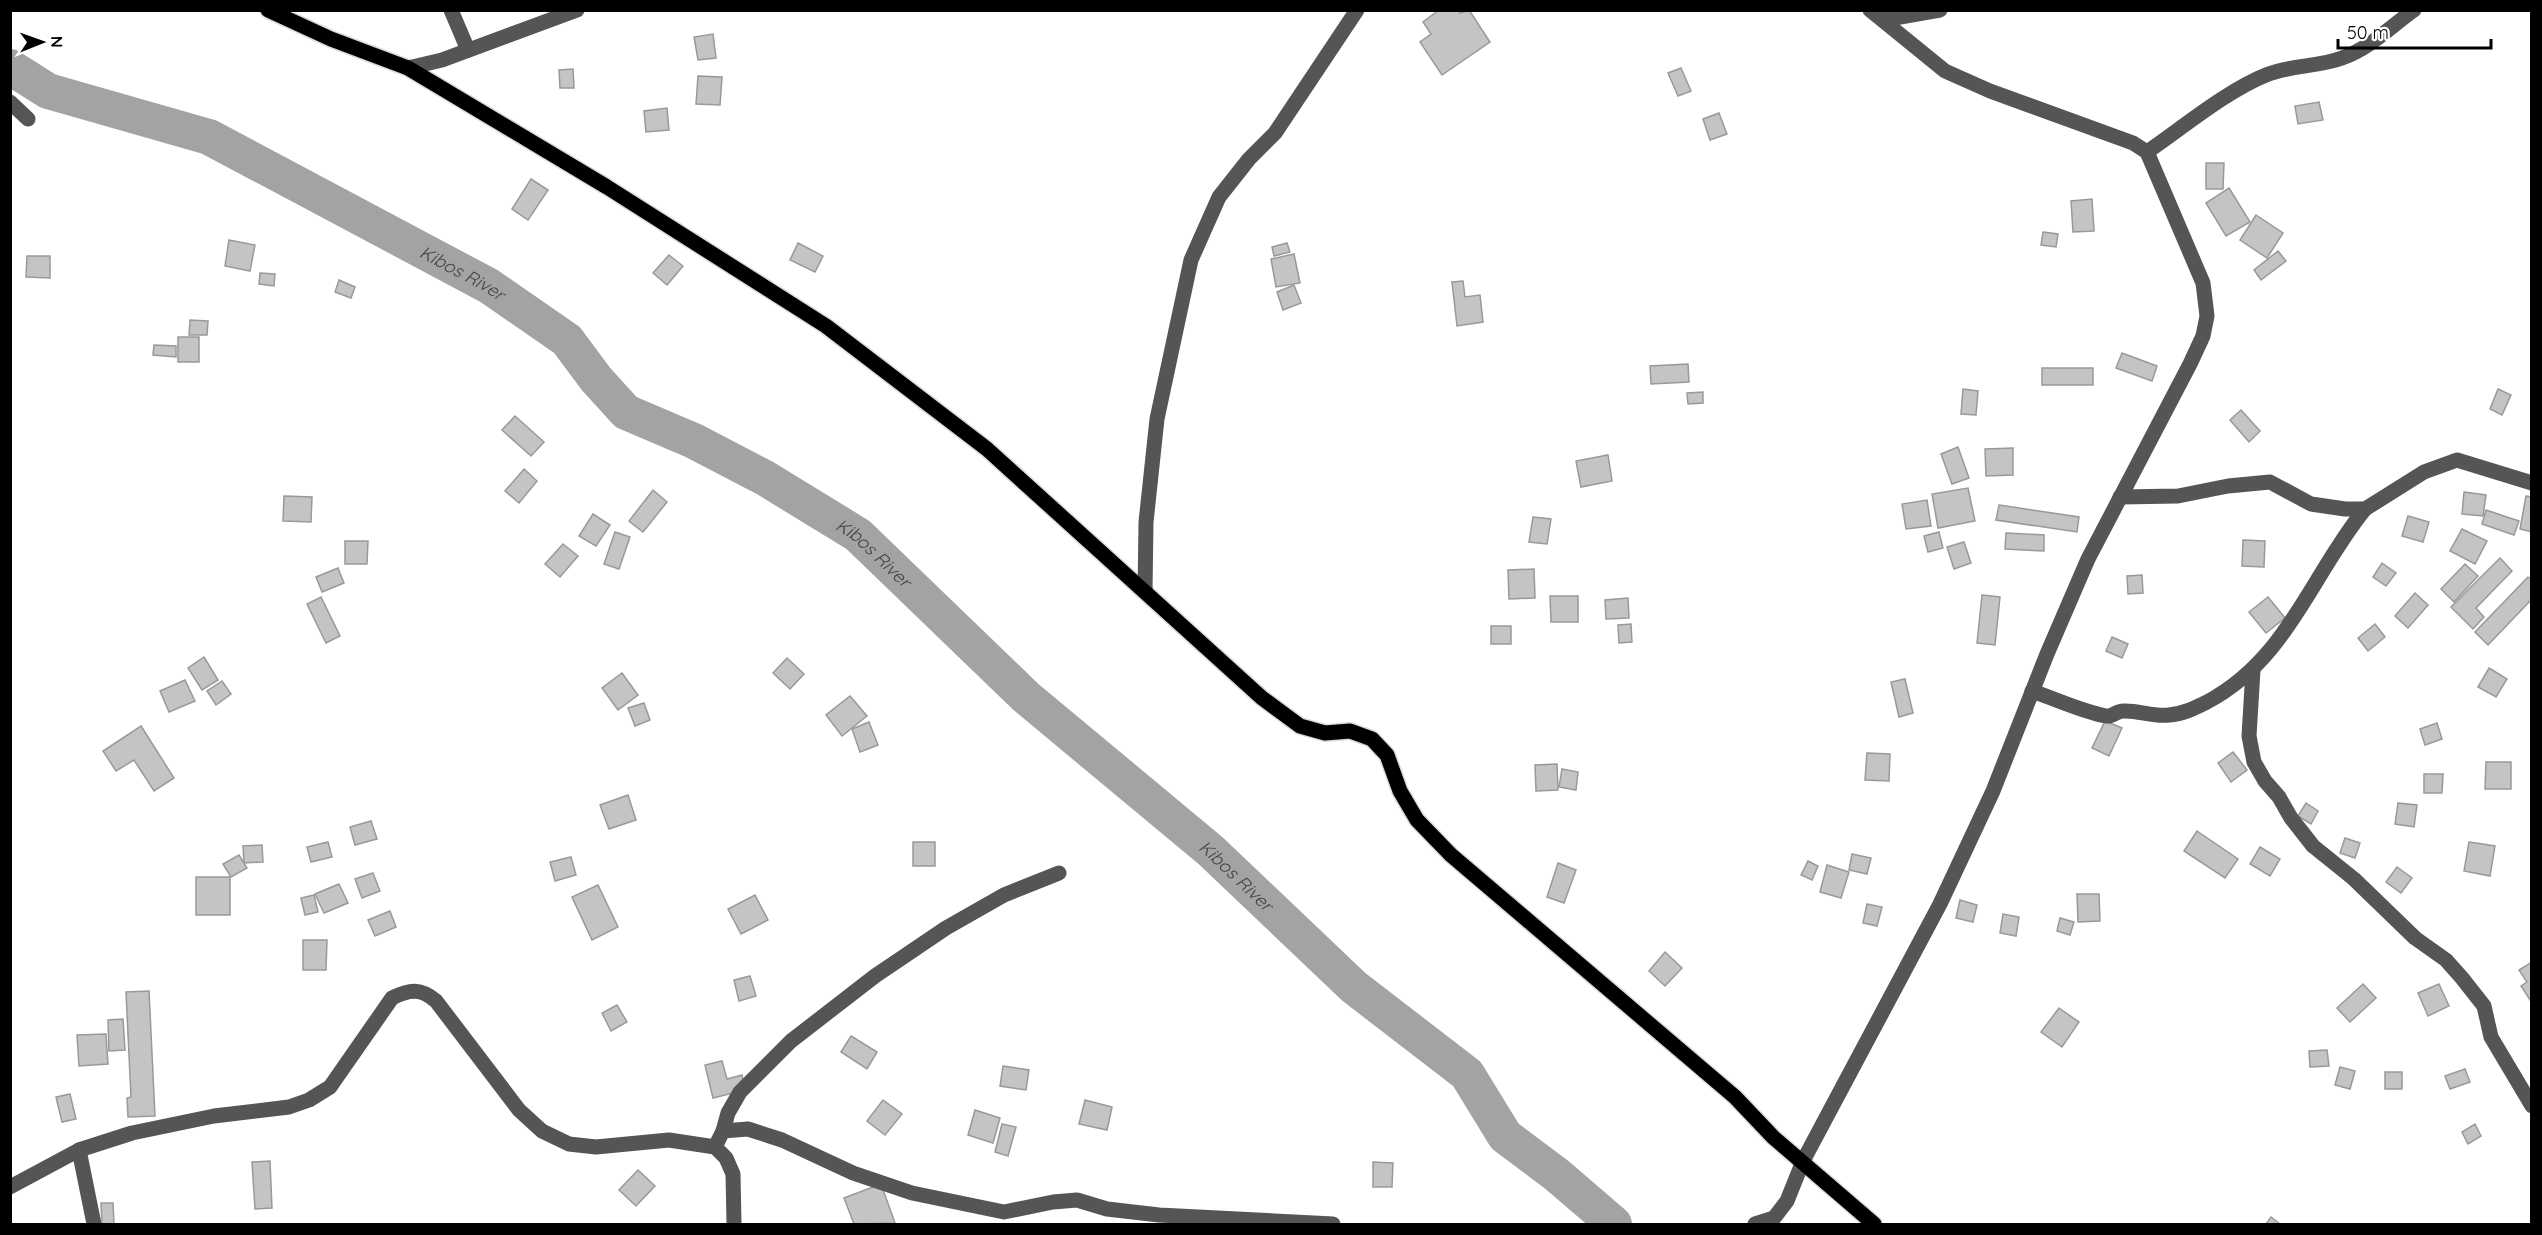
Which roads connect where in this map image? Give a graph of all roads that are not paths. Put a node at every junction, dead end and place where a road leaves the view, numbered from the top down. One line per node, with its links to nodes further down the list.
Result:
1 (268, 10): 10 (main road)
2 (451, 10): 9 (street)
3 (577, 10): 9 (street)
4 (1357, 10): 17 (street)
5 (1870, 10): 8 (street)
6 (1940, 10): 8 (street)
7 (2414, 10): 13 (street)
8 (1883, 20): 13 (street)
9 (468, 50): 10 (street)
10 (408, 68): 17 (main road)
11 (10, 102): 12 (street)
12 (28, 119)
13 (2147, 152): 15 (street)
14 (2532, 483): 16 (street)
15 (2120, 497): 16 (street); 19 (street)
16 (2365, 509): 18 (street)
17 (1145, 592): 25 (main road)
18 (2253, 670): 19 (street); 21 (street)
19 (2032, 691): 25 (street)
20 (1059, 873): 22 (street)
21 (2532, 1106)
22 (723, 1131): 23 (street); 29 (street)
23 (715, 1147): 24 (street); 28 (street)
24 (79, 1150): 26 (street); 27 (street)
25 (1803, 1161): 30 (street); 31 (main road)
26 (10, 1187)
27 (94, 1224)
28 (734, 1224)
29 (1333, 1224)
30 (1755, 1224)
31 (1874, 1224)

